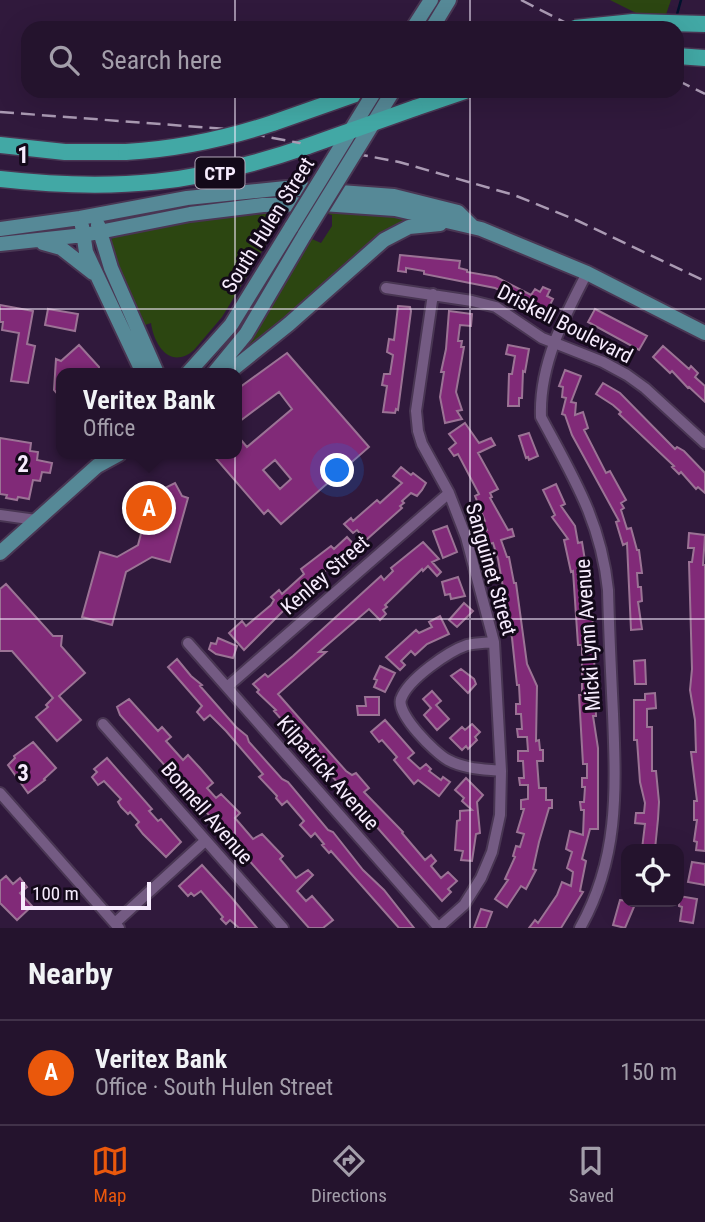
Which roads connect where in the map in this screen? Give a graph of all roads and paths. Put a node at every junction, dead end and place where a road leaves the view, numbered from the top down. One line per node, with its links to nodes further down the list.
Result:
1 (430, 0): 3 (main road)
2 (449, 0): 4 (main road)
3 (417, 21)
4 (436, 21)
5 (684, 23): 6 (highway, bridge)
6 (705, 23)
7 (684, 56): 8 (highway)
8 (705, 58)
9 (343, 98): 13 (highway, CTP, bridge)
10 (371, 98): 31 (main road, South Hulen Street, bridge)
11 (389, 98): 32 (main road, South Hulen Street, bridge)
12 (445, 98): 14 (highway, CTP, bridge)
13 (0, 145)
14 (0, 179)
15 (97, 215): 16 (main road); 18 (main road); 20 (main road)
16 (80, 218): 19 (main road); 20 (main road)
17 (454, 224): 18 (main road); 20 (main road); 33 (main road)
18 (472, 226): 23 (main road)
19 (0, 229)
20 (92, 233): 21 (main road); 24 (main road); 30 (main road)
21 (35, 240): 22 (main road); 24 (main road)
22 (0, 244)
23 (587, 273): 27 (main road); 28 (street, Micki Lynn Avenue)
24 (99, 278): 29 (main road)
25 (386, 288): 26 (street, Driskell Boulevard)
26 (433, 294): 28 (street, Driskell Boulevard); 38 (street, Sanguinet Street)
27 (705, 333)
28 (555, 342): 34 (street, Driskell Boulevard); 52 (street, Micki Lynn Avenue)
29 (140, 368)
30 (155, 368)
31 (192, 368)
32 (218, 368)
33 (234, 368)
34 (705, 443)
35 (102, 459): 37 (main road)
36 (110, 459): 37 (main road)
37 (97, 466): 40 (main road)
38 (449, 493): 42 (street, Sanguinet Street); 44 (street, Kenley Street)
39 (0, 514): 40 (street)
40 (36, 520): 41 (main road)
41 (0, 553)
42 (494, 642): 46 (street, Sanguinet Street); 46 (street)
43 (188, 643): 44 (street, Kilpatrick Avenue)
44 (227, 687): 51 (street, Kilpatrick Avenue)
45 (103, 724): 48 (street, Bonnell Avenue)
46 (501, 771): 51 (street, Sanguinet Street)
47 (0, 793): 49 (street)
48 (205, 841): 49 (street); 50 (street, Bonnell Avenue)
49 (117, 926)
50 (282, 928)
51 (439, 928)
52 (580, 928)

